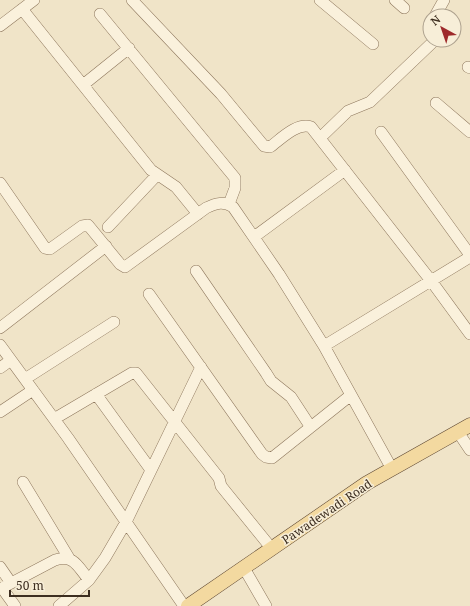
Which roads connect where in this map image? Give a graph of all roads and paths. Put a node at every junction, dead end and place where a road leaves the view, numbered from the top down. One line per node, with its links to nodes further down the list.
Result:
1 (34, 0): 6 (street)
2 (132, 0): 16 (street)
3 (320, 0): 9 (street)
4 (394, 0): 5 (street)
5 (404, 8)
6 (22, 9): 8 (street); 12 (street)
7 (100, 14): 10 (street)
8 (0, 26)
9 (373, 44)
10 (129, 48): 12 (street); 20 (street)
11 (427, 48): 16 (street)
12 (83, 85): 18 (street)
13 (436, 103): 15 (street)
14 (382, 132): 25 (street)
15 (470, 132)
16 (320, 138): 17 (street)
17 (345, 170): 23 (street); 27 (street)
18 (157, 175): 21 (street); 22 (street)
19 (0, 183): 24 (street)
20 (229, 204): 21 (street); 23 (street)
21 (198, 214): 24 (street)
22 (108, 227)
23 (254, 237): 33 (street)
24 (106, 246): 30 (street)
25 (470, 256): 27 (street)
26 (196, 272): 44 (street)
27 (432, 282): 31 (street); 33 (street)
28 (149, 294): 35 (street)
29 (114, 322): 37 (street)
30 (0, 328)
31 (470, 334)
32 (0, 345): 34 (street)
33 (324, 346): 40 (street)
34 (11, 360): 36 (street); 37 (street)
35 (201, 367): 43 (street); 44 (street)
36 (0, 368)
37 (25, 379): 38 (street)
38 (33, 390): 41 (street); 42 (street)
39 (96, 394): 42 (street); 43 (street); 48 (street)
40 (351, 395): 44 (street); 47 (street)
41 (0, 412)
42 (54, 419): 50 (street)
43 (175, 421): 48 (street); 51 (street)
44 (310, 426)
45 (464, 429): 46 (street); 47 (main road, Pawadewadi Road)
46 (470, 450)
47 (392, 469): 51 (main road, Pawadewadi Road)
48 (151, 470): 50 (street)
49 (23, 482): 52 (street)
50 (126, 522): 55 (street); 59 (street)
51 (272, 549): 54 (main road, Pawadewadi Road)
52 (69, 558): 55 (street); 56 (street)
53 (0, 567): 56 (street)
54 (244, 568): 60 (main road, Pawadewadi Road); 61 (street)
55 (89, 580): 58 (street)
56 (4, 586): 57 (street)
57 (15, 606)
58 (59, 606)
59 (184, 606)
60 (188, 606)
61 (266, 606)

